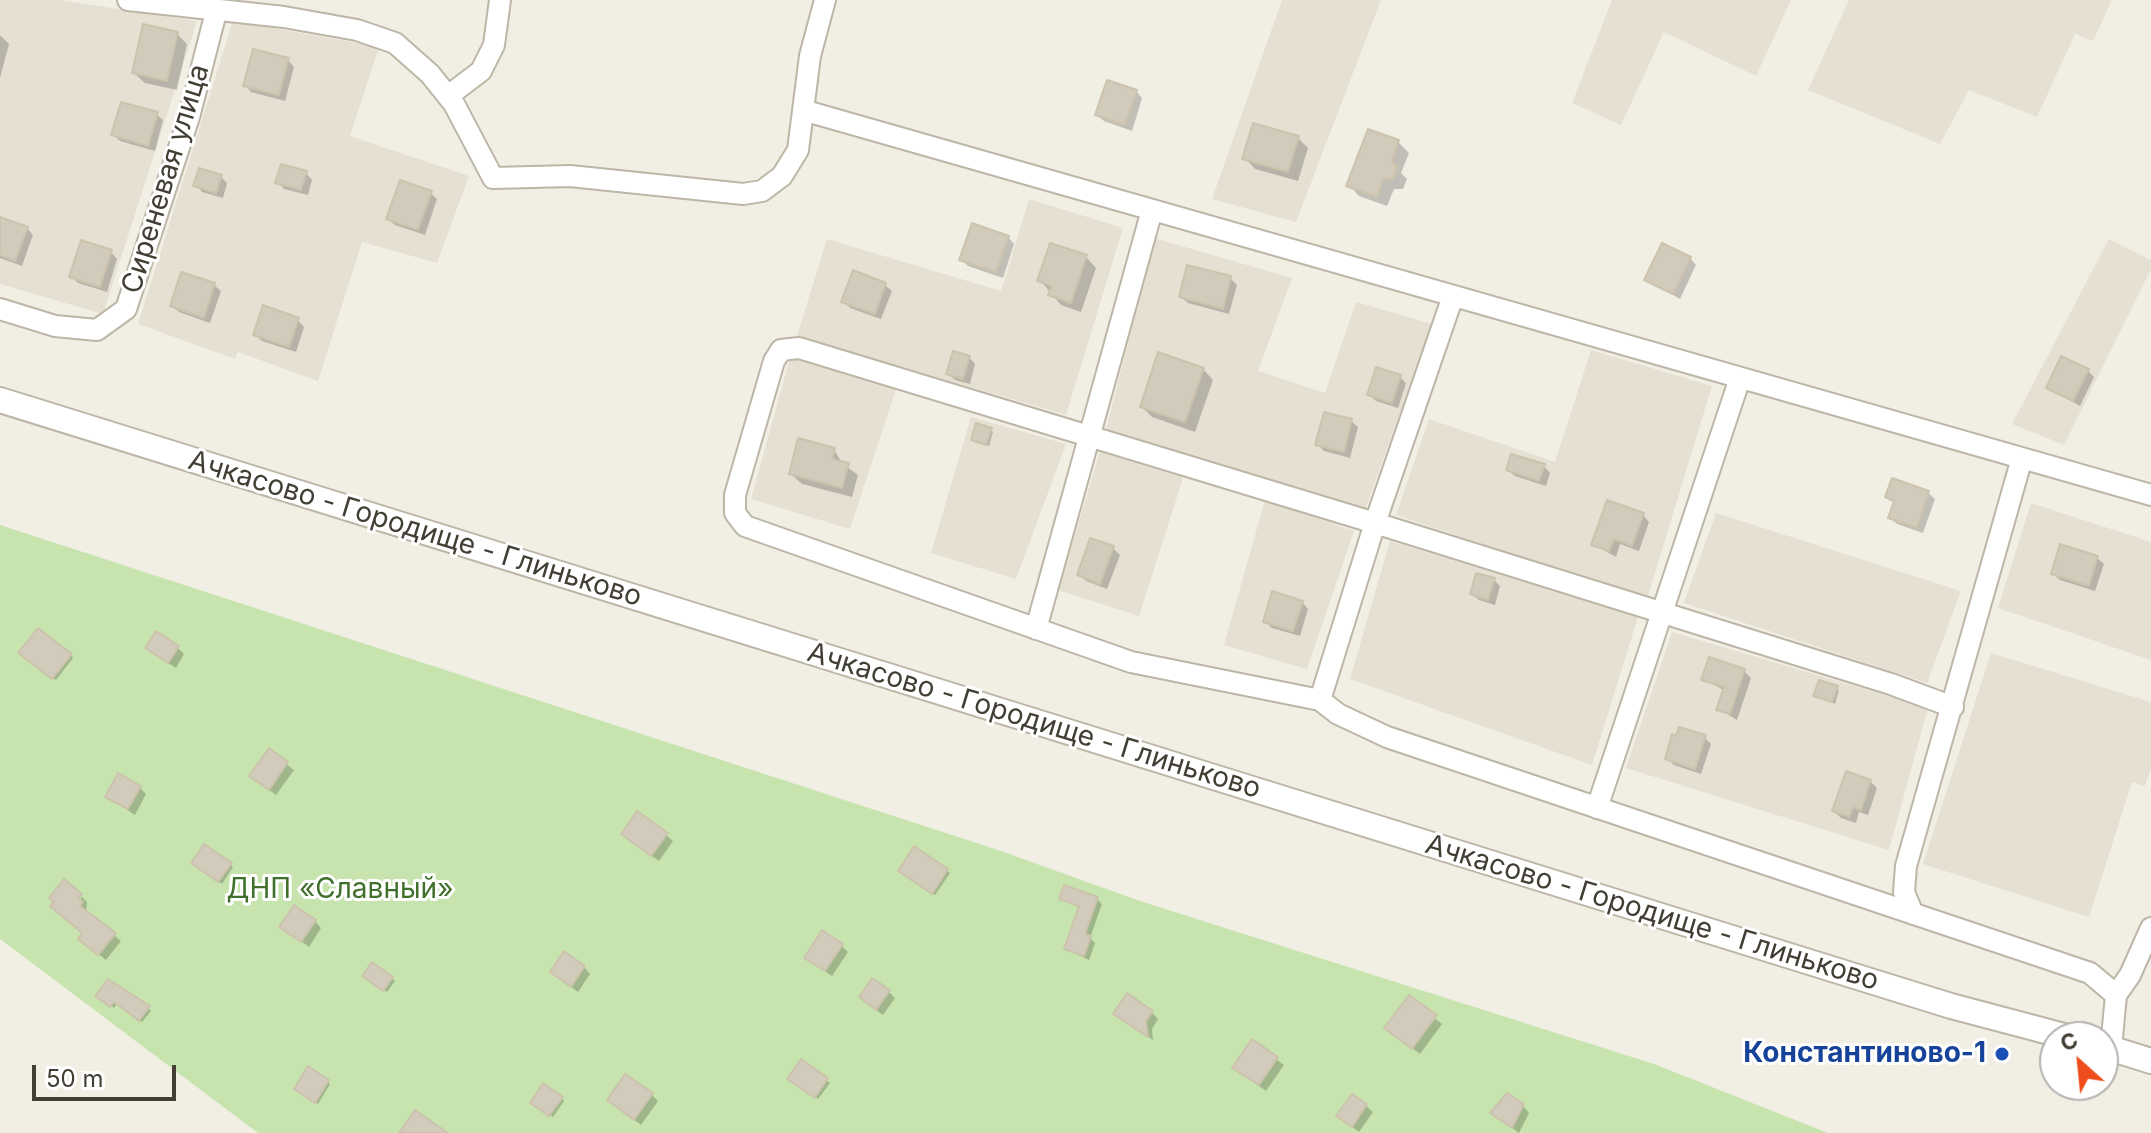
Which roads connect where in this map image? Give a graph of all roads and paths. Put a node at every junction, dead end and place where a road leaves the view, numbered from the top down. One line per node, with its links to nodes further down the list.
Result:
1 (128, 0): 4 (street)
2 (500, 0): 5 (street)
3 (825, 0): 6 (street)
4 (216, 12): 5 (street); 9 (street, Сиреневая улица)
5 (448, 96): 6 (street)
6 (806, 111): 7 (street)
7 (1152, 210): 8 (street); 12 (street)
8 (1453, 296): 10 (street); 15 (street)
9 (0, 309)
10 (1740, 378): 13 (street); 16 (street)
11 (0, 400): 25 (street, Ачкасово - Городище - Глиньково)
12 (1088, 437): 15 (street); 17 (street); 17 (street)
13 (2022, 458): 14 (street); 19 (street)
14 (2151, 495)
15 (1375, 523): 16 (street); 18 (street)
16 (1662, 613): 19 (street); 20 (street)
17 (1036, 629): 18 (street)
18 (1320, 700): 20 (street)
19 (1953, 707): 21 (street)
20 (1597, 808): 21 (street)
21 (1913, 914): 23 (street)
22 (2151, 928): 23 (street)
23 (2116, 995): 24 (street)
24 (2112, 1021)
25 (2039, 1029)
26 (2119, 1051): 27 (street)
27 (2151, 1061)

